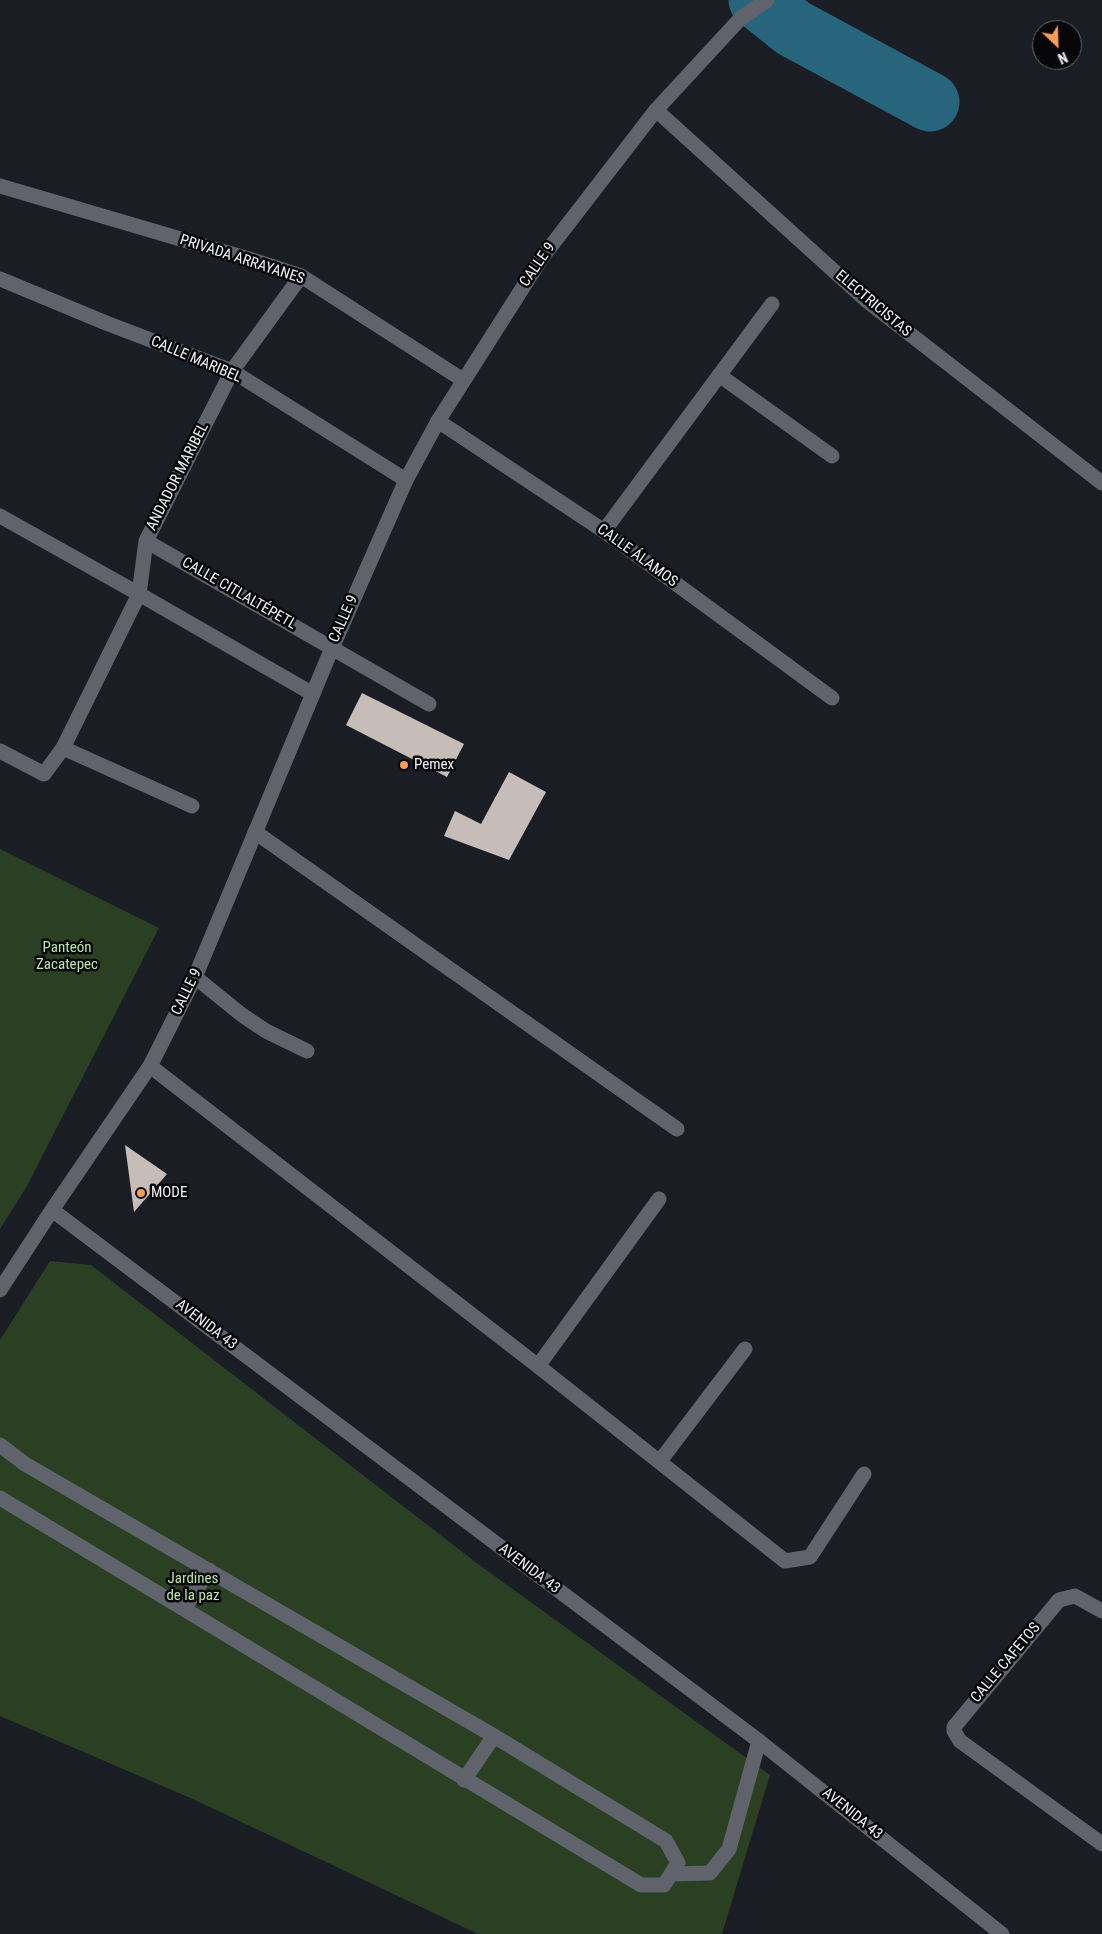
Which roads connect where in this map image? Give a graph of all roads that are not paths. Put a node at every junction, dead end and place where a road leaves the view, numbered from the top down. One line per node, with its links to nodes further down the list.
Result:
1 (767, 0): 2 (street, CALLE 9)
2 (656, 110): 9 (street, CALLE 9); 13 (street, ELECTRICISTAS)
3 (0, 186): 4 (street, PRIVADA ARRAYANES)
4 (301, 276): 7 (street, ANDADOR MARIBEL); 9 (street, PRIVADA ARRAYANES)
5 (0, 279): 7 (street, CALLE MARIBEL)
6 (772, 304): 8 (street)
7 (232, 372): 12 (street, CALLE MARIBEL); 16 (street, ANDADOR MARIBEL)
8 (720, 375): 11 (street); 15 (street)
9 (463, 380): 10 (street, CALLE 9)
10 (438, 421): 12 (street, CALLE 9); 15 (street, CALLE ÁLAMOS)
11 (832, 456)
12 (406, 480): 18 (street, CALLE 9)
13 (1102, 483)
14 (0, 516): 17 (street)
15 (604, 531): 20 (street, CALLE ÁLAMOS)
16 (146, 540): 17 (street, ANDADOR MARIBEL); 18 (street, CALLE CITLALTÉPETL)
17 (140, 594): 19 (street); 22 (street, ANDADOR MARIBEL)
18 (332, 648): 19 (street, CALLE 9); 21 (street, CALLE CITLALTÉPETL)
19 (313, 694): 25 (street, CALLE 9)
20 (832, 698)
21 (429, 704)
22 (63, 748): 23 (street, ANDADOR MARIBEL); 24 (street)
23 (0, 751)
24 (192, 806)
25 (255, 832): 26 (street, CALLE 9); 29 (street)
26 (195, 977): 27 (street); 28 (street, CALLE 9)
27 (307, 1051)
28 (150, 1066): 31 (street, CALLE 9); 34 (street)
29 (677, 1129)
30 (659, 1199): 34 (street)
31 (52, 1210): 32 (street, CALLE 9); 43 (street, AVENIDA 43)
32 (0, 1290)
33 (744, 1349): 36 (street)
34 (538, 1366): 36 (street)
35 (0, 1444): 39 (street)
36 (660, 1461): 37 (street)
37 (864, 1474)
38 (0, 1498): 40 (street)
39 (209, 1570): 40 (street); 42 (street)
40 (184, 1609): 44 (street)
41 (1102, 1611): 45 (street, CALLE CAFETOS)
42 (494, 1736): 44 (street); 46 (street)
43 (759, 1741): 46 (street); 47 (street, AVENIDA 43)
44 (464, 1780): 46 (street)
45 (1102, 1844)
46 (671, 1874)
47 (1002, 1934)

